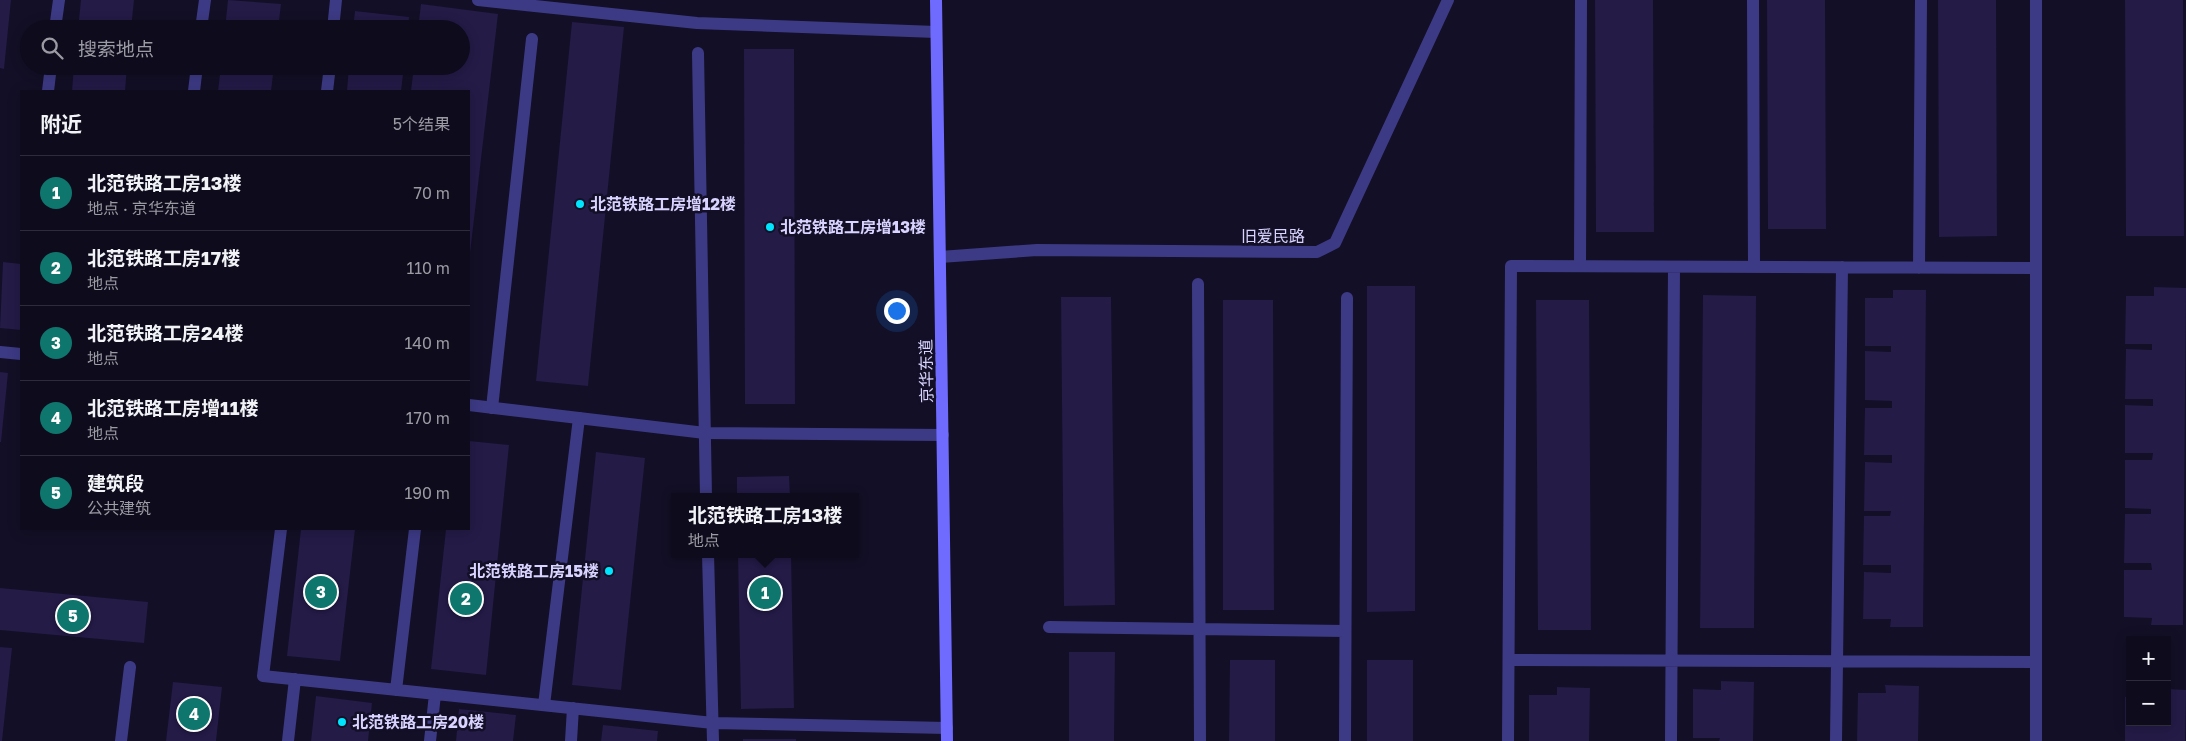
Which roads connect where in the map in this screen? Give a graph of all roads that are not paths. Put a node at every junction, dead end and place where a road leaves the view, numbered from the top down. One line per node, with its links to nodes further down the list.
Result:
1 (59, 0): 11 (street)
2 (204, 0): 12 (street)
3 (336, 0): 13 (street)
4 (478, 0): 14 (street)
5 (936, 0): 14 (main road, 京华东道)
6 (1448, 0): 23 (street, 旧爱民路)
7 (1581, 0): 24 (street)
8 (1753, 0): 26 (street)
9 (1921, 0): 28 (street)
10 (2036, 0): 29 (street)
11 (57, 20)
12 (202, 20)
13 (334, 20)
14 (936, 32): 23 (main road, 京华东道)
15 (532, 39): 35 (street)
16 (698, 53): 37 (street)
17 (50, 75): 20 (street)
18 (196, 75): 21 (street)
19 (329, 75): 22 (street)
20 (48, 90)
21 (194, 90)
22 (327, 90)
23 (940, 257): 38 (main road, 京华东道)
24 (1580, 266): 25 (street); 46 (street)
25 (1674, 267): 26 (street); 47 (street)
26 (1754, 267): 27 (street)
27 (1842, 267): 28 (street); 48 (street)
28 (1919, 268): 29 (street)
29 (2036, 268): 49 (street)
30 (1198, 284): 44 (street)
31 (1347, 298): 45 (street)
32 (0, 352): 33 (street)
33 (20, 354)
34 (470, 405): 35 (street)
35 (492, 408): 36 (street)
36 (579, 418): 37 (street); 54 (street)
37 (705, 433): 38 (street); 39 (street)
38 (943, 435): 57 (main road, 京华东道)
39 (706, 493)
40 (280, 530): 51 (street)
41 (415, 530): 52 (street)
42 (708, 558): 56 (street)
43 (1049, 627): 44 (street)
44 (1199, 630): 45 (street); 64 (street)
45 (1345, 631): 65 (street)
46 (1509, 660): 47 (street); 66 (street)
47 (1671, 661): 48 (street); 67 (street)
48 (1836, 661): 49 (street); 68 (street)
49 (2036, 662): 69 (street)
50 (130, 666): 58 (street)
51 (295, 680): 52 (street); 59 (street)
52 (396, 690): 53 (street)
53 (435, 694): 54 (street); 60 (street)
54 (544, 705): 55 (street)
55 (573, 708): 56 (street); 61 (street)
56 (713, 723): 57 (street); 62 (street)
57 (947, 728): 63 (main road, 京华东道)
58 (121, 741)
59 (288, 741)
60 (430, 741)
61 (571, 741)
62 (713, 741)
63 (947, 741)
64 (1200, 741)
65 (1345, 741)
66 (1508, 741)
67 (1671, 741)
68 (1836, 741)
69 (2036, 741)

